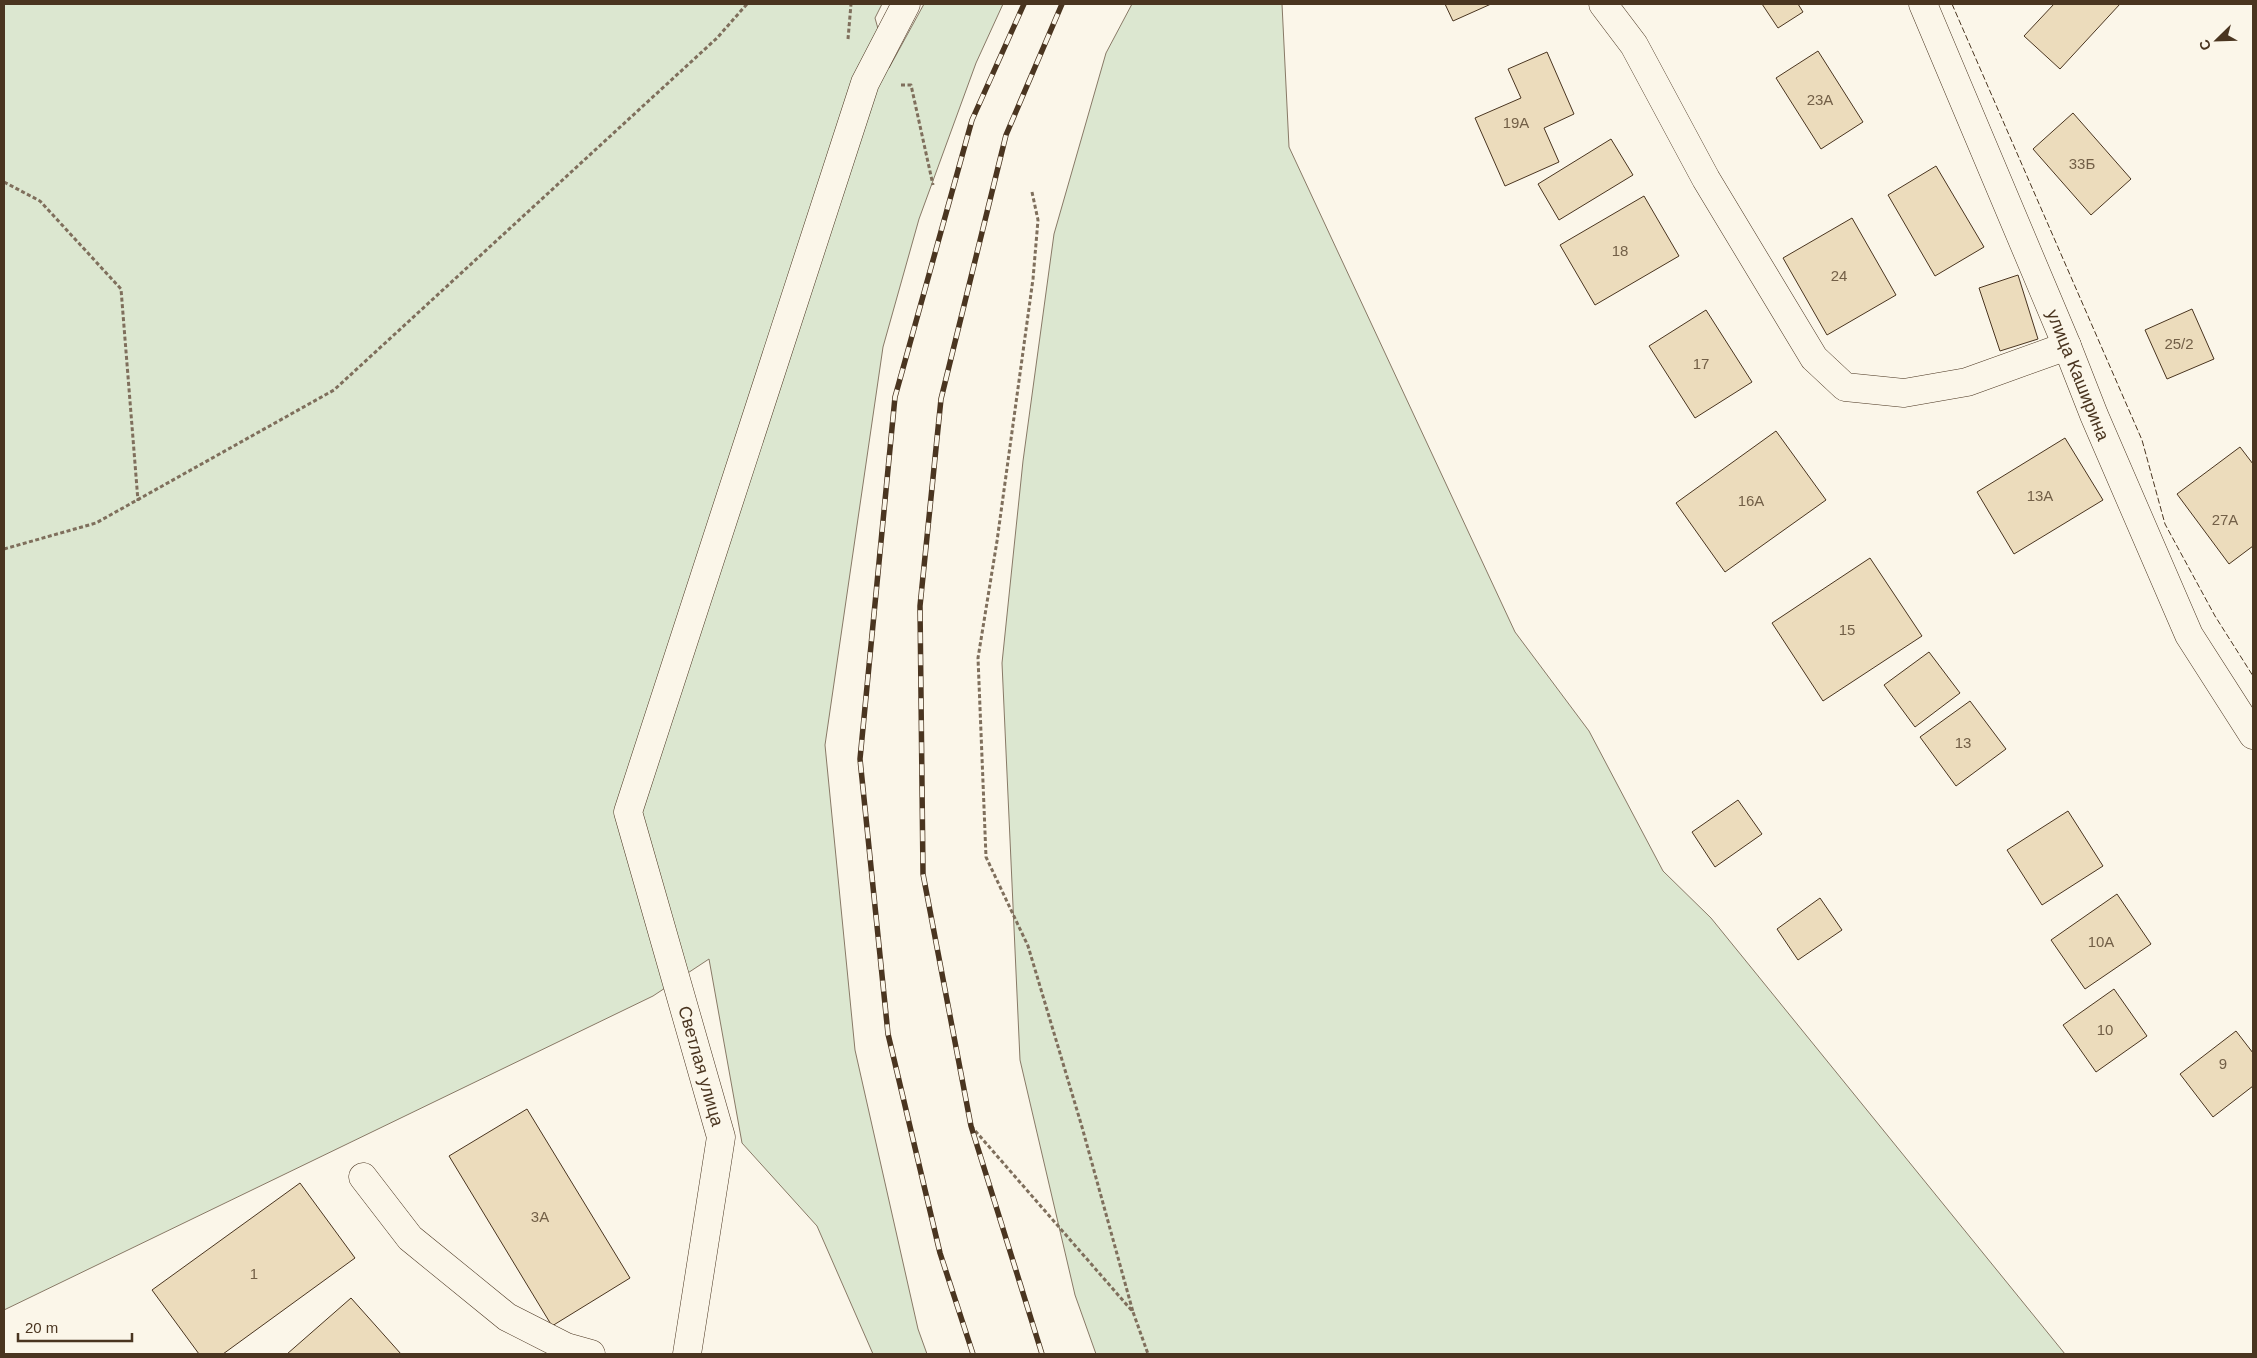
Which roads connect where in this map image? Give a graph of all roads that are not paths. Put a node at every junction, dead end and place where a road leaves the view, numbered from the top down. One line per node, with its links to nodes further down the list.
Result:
1 (906, 4): 8 (street, Светлая улица)
2 (1603, 4): 4 (street)
3 (1923, 4): 4 (street, улица Каширина)
4 (2067, 346): 5 (street, улица Каширина)
5 (2253, 736)
6 (363, 1177): 7 (street)
7 (591, 1354)
8 (687, 1354)

